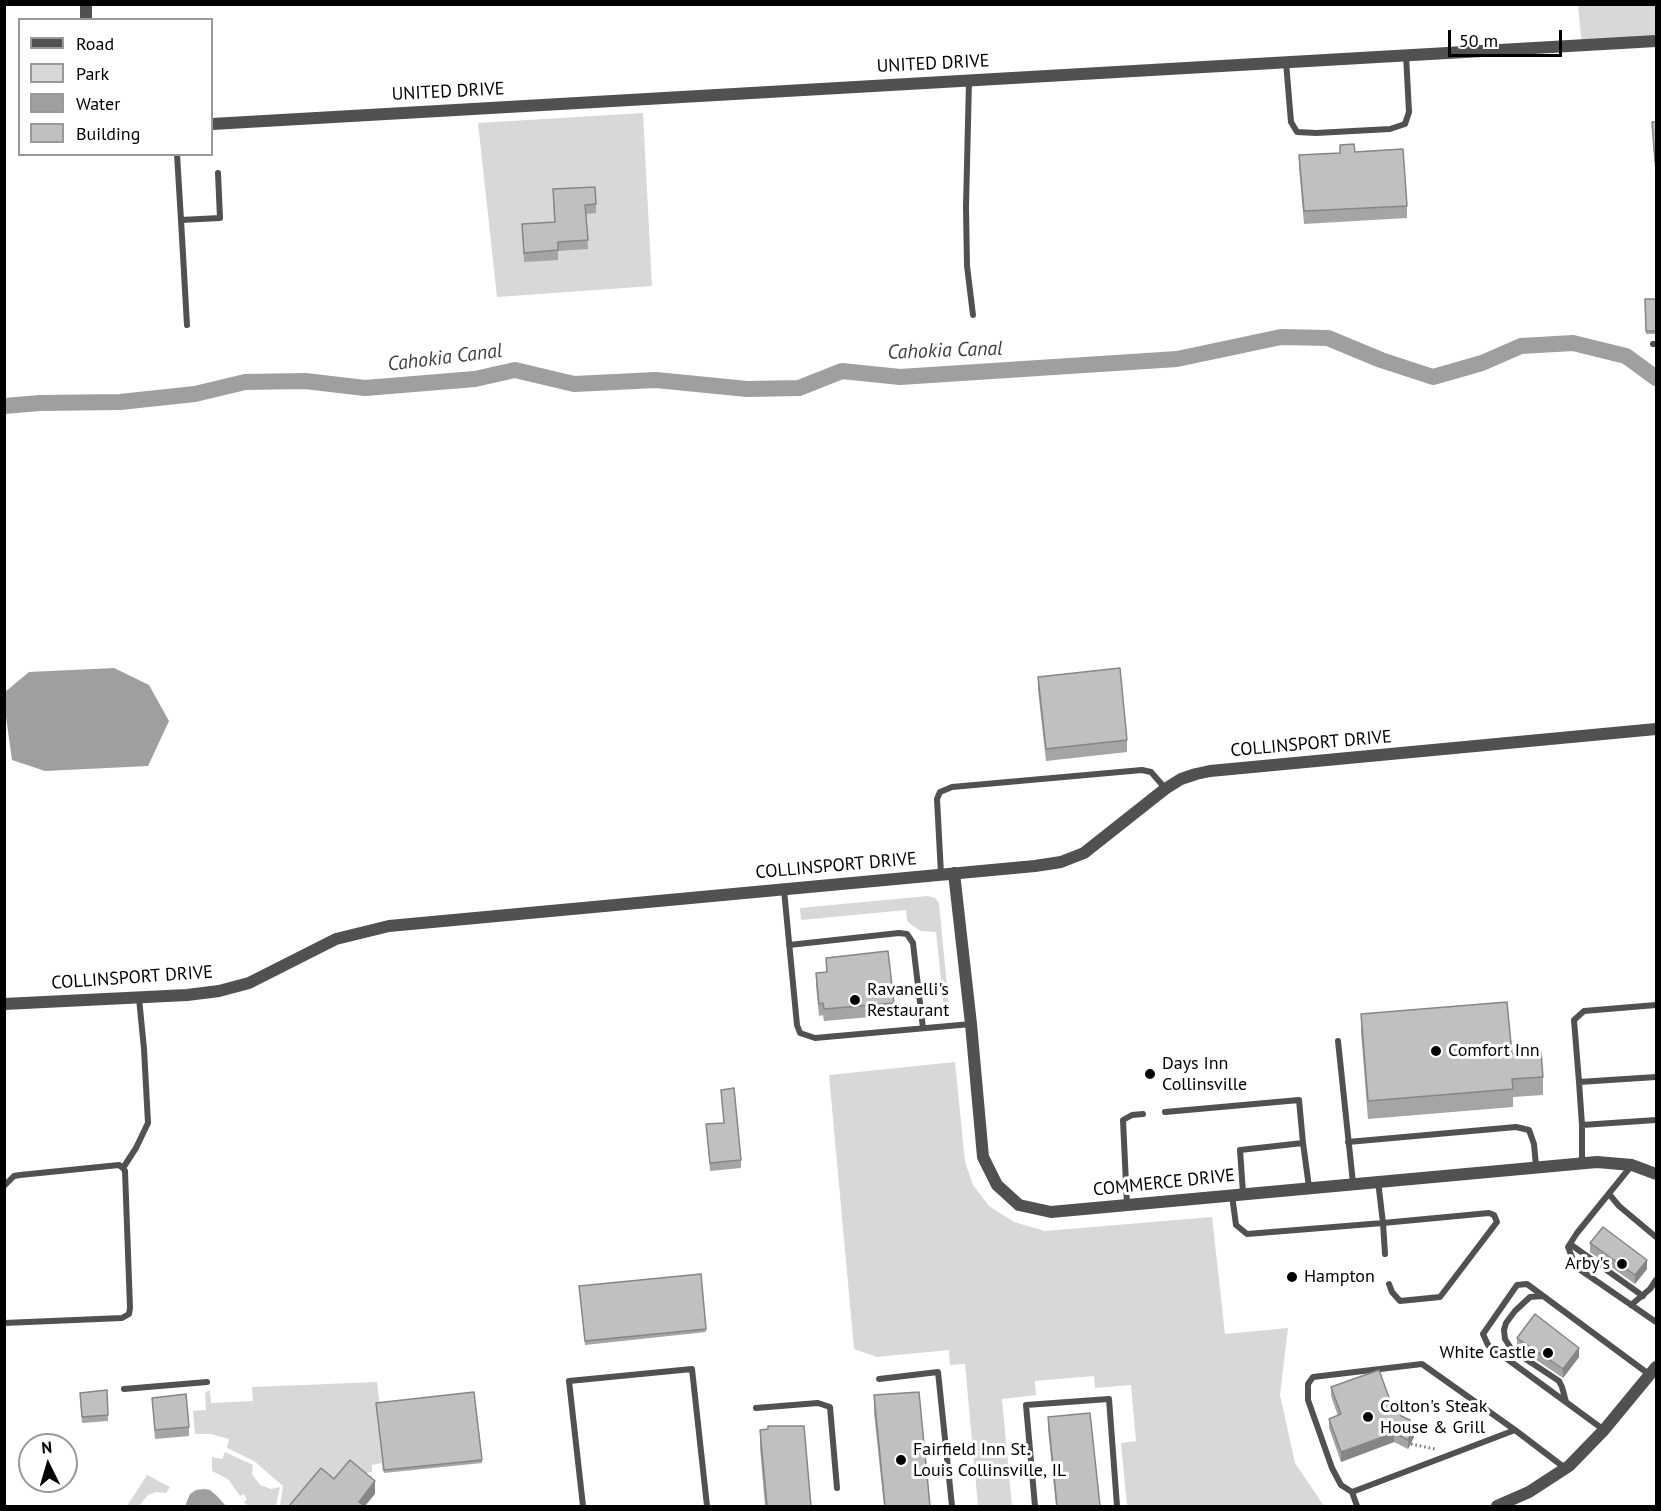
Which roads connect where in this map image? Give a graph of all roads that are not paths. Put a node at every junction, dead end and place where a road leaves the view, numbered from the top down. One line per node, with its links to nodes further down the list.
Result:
1 (1656, 40): 2 (street, UNITED DRIVE)
2 (1406, 55): 3 (street, UNITED DRIVE); 3 (lane)
3 (1286, 62): 4 (street, UNITED DRIVE)
4 (969, 80): 5 (street, UNITED DRIVE); 9 (lane)
5 (213, 124)
6 (177, 156): 8 (lane)
7 (218, 173): 8 (lane)
8 (181, 220): 10 (lane)
9 (973, 315)
10 (187, 325)
11 (1656, 729): 12 (street, COLLINSPORT DRIVE)
12 (1165, 789): 13 (street, COLLINSPORT DRIVE); 13 (lane)
13 (947, 874): 14 (street, COLLINSPORT DRIVE); 19 (street, COMMERCE DRIVE)
14 (784, 889): 15 (lane); 16 (street, COLLINSPORT DRIVE)
15 (789, 945): 20 (lane); 20 (lane)
16 (139, 998): 17 (street, COLLINSPORT DRIVE); 33 (lane)
17 (4, 1004)
18 (1656, 1005): 23 (lane)
19 (971, 1023): 20 (lane); 41 (street, COMMERCE DRIVE)
20 (923, 1028)
21 (1338, 1041): 28 (lane)
22 (1656, 1077): 23 (lane)
23 (1579, 1082): 27 (lane)
24 (1164, 1112): 29 (lane)
25 (1143, 1114): 41 (lane)
26 (1656, 1120): 27 (lane)
27 (1582, 1125): 30 (lane)
28 (1348, 1142): 32 (lane); 36 (lane)
29 (1303, 1143): 38 (lane); 39 (lane)
30 (1582, 1163): 31 (street, COMMERCE DRIVE); 32 (street, COMMERCE DRIVE)
31 (1632, 1165): 34 (street, COMMERCE DRIVE); 40 (lane)
32 (1536, 1166): 35 (street, COMMERCE DRIVE)
33 (123, 1168): 37 (lane); 52 (lane)
34 (1656, 1174)
35 (1378, 1181): 36 (street, COMMERCE DRIVE); 42 (lane)
36 (1353, 1183): 38 (street, COMMERCE DRIVE)
37 (4, 1186)
38 (1309, 1188): 39 (street, COMMERCE DRIVE)
39 (1238, 1194): 41 (street, COMMERCE DRIVE); 42 (lane)
40 (1609, 1194): 43 (lane); 44 (lane)
41 (1127, 1205)
42 (1383, 1223): 45 (lane); 47 (lane)
43 (1656, 1237)
44 (1569, 1246): 49 (lane); 50 (lane)
45 (1385, 1254)
46 (1656, 1280): 49 (lane)
47 (1389, 1284)
48 (1543, 1296): 53 (lane); 57 (lane); 57 (lane)
49 (1643, 1296): 50 (lane)
50 (1631, 1305): 51 (lane)
51 (1656, 1322)
52 (4, 1323)
53 (1653, 1371): 60 (street)
54 (879, 1378): 66 (lane)
55 (207, 1382): 56 (lane)
56 (124, 1389)
57 (1566, 1402): 60 (lane)
58 (756, 1408): 62 (lane)
59 (1515, 1430): 61 (lane); 63 (lane); 63 (lane)
60 (1604, 1430): 61 (street)
61 (1564, 1468): 70 (street)
62 (837, 1488)
63 (1352, 1492): 69 (lane)
64 (583, 1506): 65 (lane)
65 (707, 1506)
66 (952, 1506)
67 (1035, 1506): 68 (lane)
68 (1117, 1506)
69 (1357, 1506)
70 (1497, 1506)

